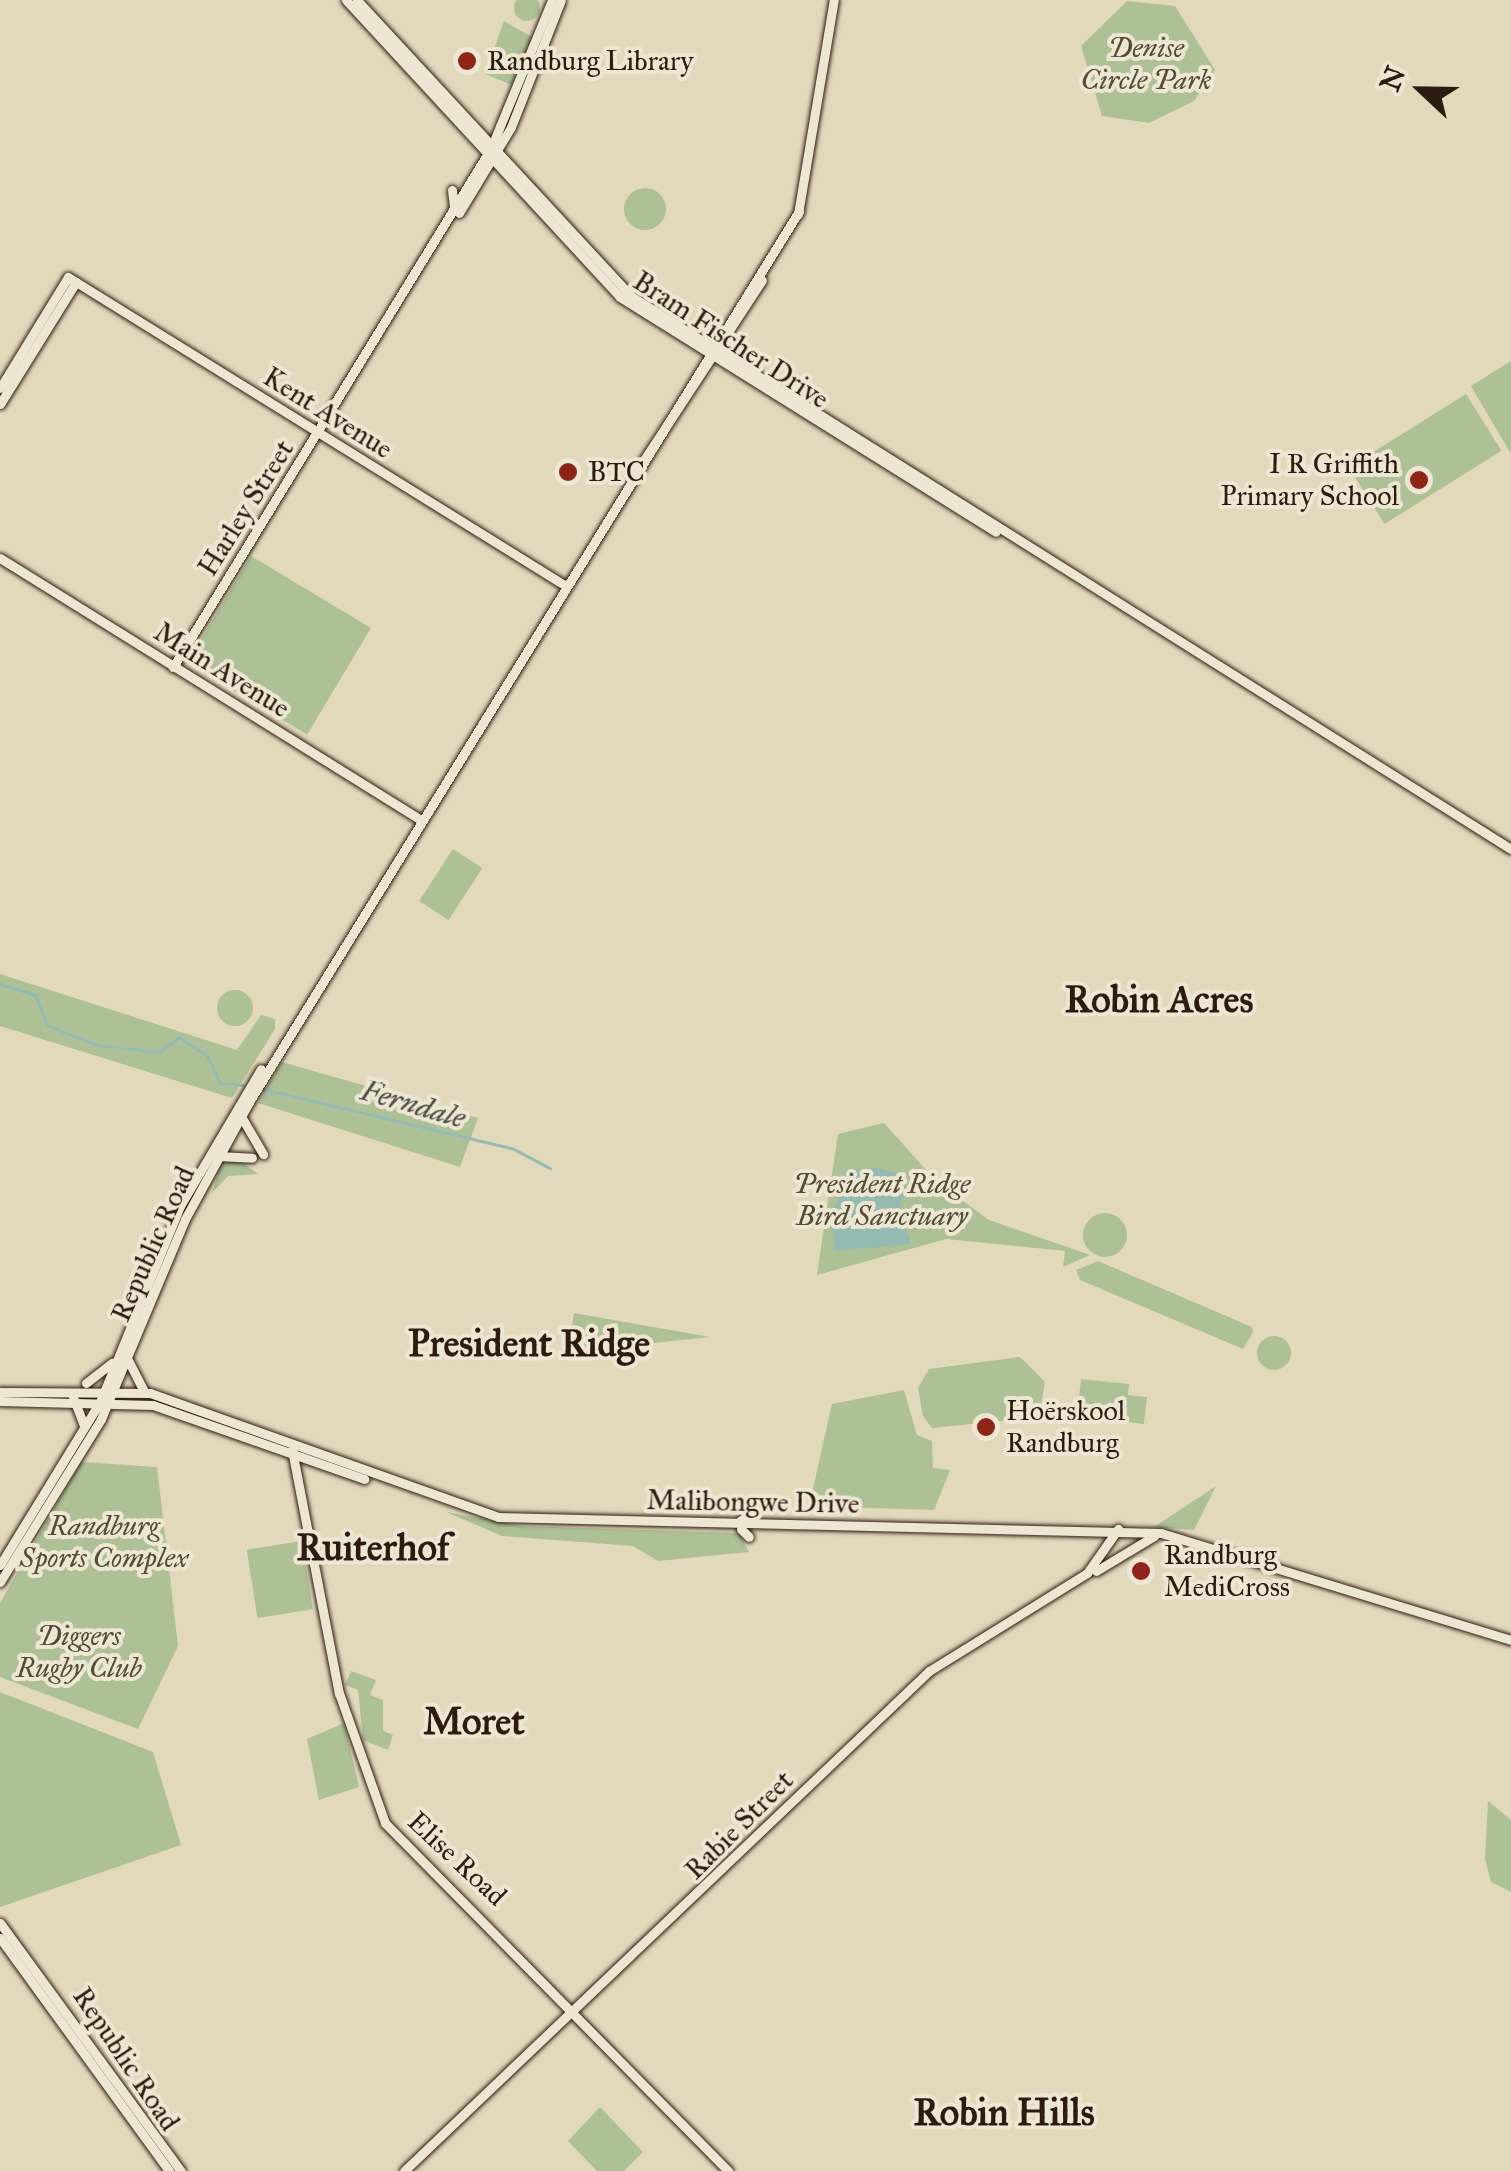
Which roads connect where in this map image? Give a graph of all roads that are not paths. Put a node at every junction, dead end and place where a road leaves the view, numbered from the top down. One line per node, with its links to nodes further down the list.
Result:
1 (346, 0): 8 (main road, Bram Fischer Drive)
2 (357, 0): 6 (main road, Bram Fischer Drive)
3 (552, 0): 7 (main road)
4 (561, 0): 8 (main road)
5 (834, 0): 13 (main road, Republic Road)
6 (470, 125): 7 (main road); 8 (main road, Bram Fischer Drive)
7 (500, 131): 8 (main road)
8 (491, 154): 10 (main road, Harley Street); 11 (main road, Harley Street); 13 (main road, Bram Fischer Drive)
9 (452, 190): 10 (main road)
10 (454, 210): 11 (main road, Harley Street)
11 (420, 271): 16 (main road, Harley Street)
12 (72, 280): 14 (main road); 15 (main road); 16 (main road, Kent Avenue)
13 (711, 351): 18 (main road, Republic Road); 21 (main road, Bram Fischer Drive)
14 (0, 388)
15 (0, 404)
16 (319, 433): 18 (main road, Kent Avenue); 19 (main road, Harley Street)
17 (0, 558): 19 (main road, Main Avenue)
18 (566, 586): 20 (main road, Republic Road)
19 (173, 667): 20 (main road, Main Avenue)
20 (420, 820): 22 (main road, Republic Road)
21 (1511, 849)
22 (354, 927): 23 (main road, Republic Road); 25 (main road, Republic Road)
23 (249, 1102): 24 (main road, Republic Road); 24 (main road)
24 (217, 1157): 25 (main road, Republic Road)
25 (124, 1355): 26 (main road, Republic Road); 27 (main road); 29 (main road)
26 (111, 1386): 27 (main road, Malibongwe Drive); 29 (main road, Malibongwe Drive); 30 (main road, Republic Road)
27 (74, 1391): 28 (main road, Malibongwe Drive); 30 (main road, Malibongwe Drive); 31 (main road, Malibongwe Drive); 34 (main road)
28 (0, 1392)
29 (150, 1393): 35 (main road, Malibongwe Drive)
30 (107, 1397): 32 (main road, Malibongwe Drive); 33 (main road, Republic Road); 34 (main road, Republic Road)
31 (0, 1401)
32 (140, 1403): 33 (main road); 35 (main road, Malibongwe Drive)
33 (101, 1419): 43 (main road, Republic Road)
34 (77, 1442): 41 (main road, Republic Road)
35 (293, 1447): 37 (main road, Malibongwe Drive); 47 (main road, Elise Road)
36 (766, 1523): 37 (main road, Malibongwe Drive); 37 (main road); 38 (main road, Malibongwe Drive)
37 (739, 1526): 38 (main road, Malibongwe Drive); 40 (main road)
38 (1117, 1532): 39 (main road, Malibongwe Drive); 42 (main road, Rabie Street); 44 (main road, Malibongwe Drive)
39 (1154, 1536): 42 (main road); 44 (main road, Malibongwe Drive)
40 (748, 1538)
41 (0, 1565)
42 (1087, 1573): 47 (main road, Rabie Street)
43 (0, 1582)
44 (1511, 1642)
45 (0, 1923): 49 (main road, Republic Road)
46 (0, 1938): 48 (main road, Republic Road)
47 (574, 2009): 50 (main road, Rabie Street); 51 (main road, Elise Road)
48 (169, 2171)
49 (181, 2171)
50 (404, 2171)
51 (728, 2171)

